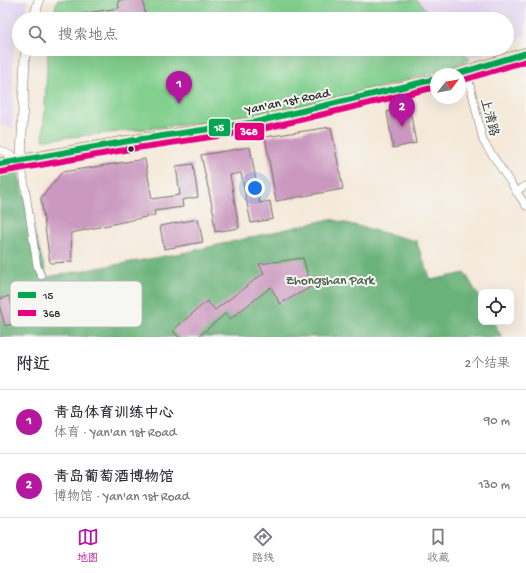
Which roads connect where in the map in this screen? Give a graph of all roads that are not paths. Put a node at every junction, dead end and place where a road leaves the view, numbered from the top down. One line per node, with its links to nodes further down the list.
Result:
1 (39, 0): 2 (street)
2 (36, 12)
3 (526, 53): 5 (main road)
4 (26, 56): 9 (street)
5 (466, 72)
6 (430, 80): 9 (main road, Yan'an 1st Road)
7 (466, 86): 12 (street, 上清路)
8 (0, 150): 9 (street)
9 (21, 160): 10 (main road, Yan'an 1st Road); 14 (street)
10 (0, 164)
11 (526, 185): 12 (street)
12 (516, 192): 13 (street, 上清路)
13 (526, 206)
14 (41, 276)

